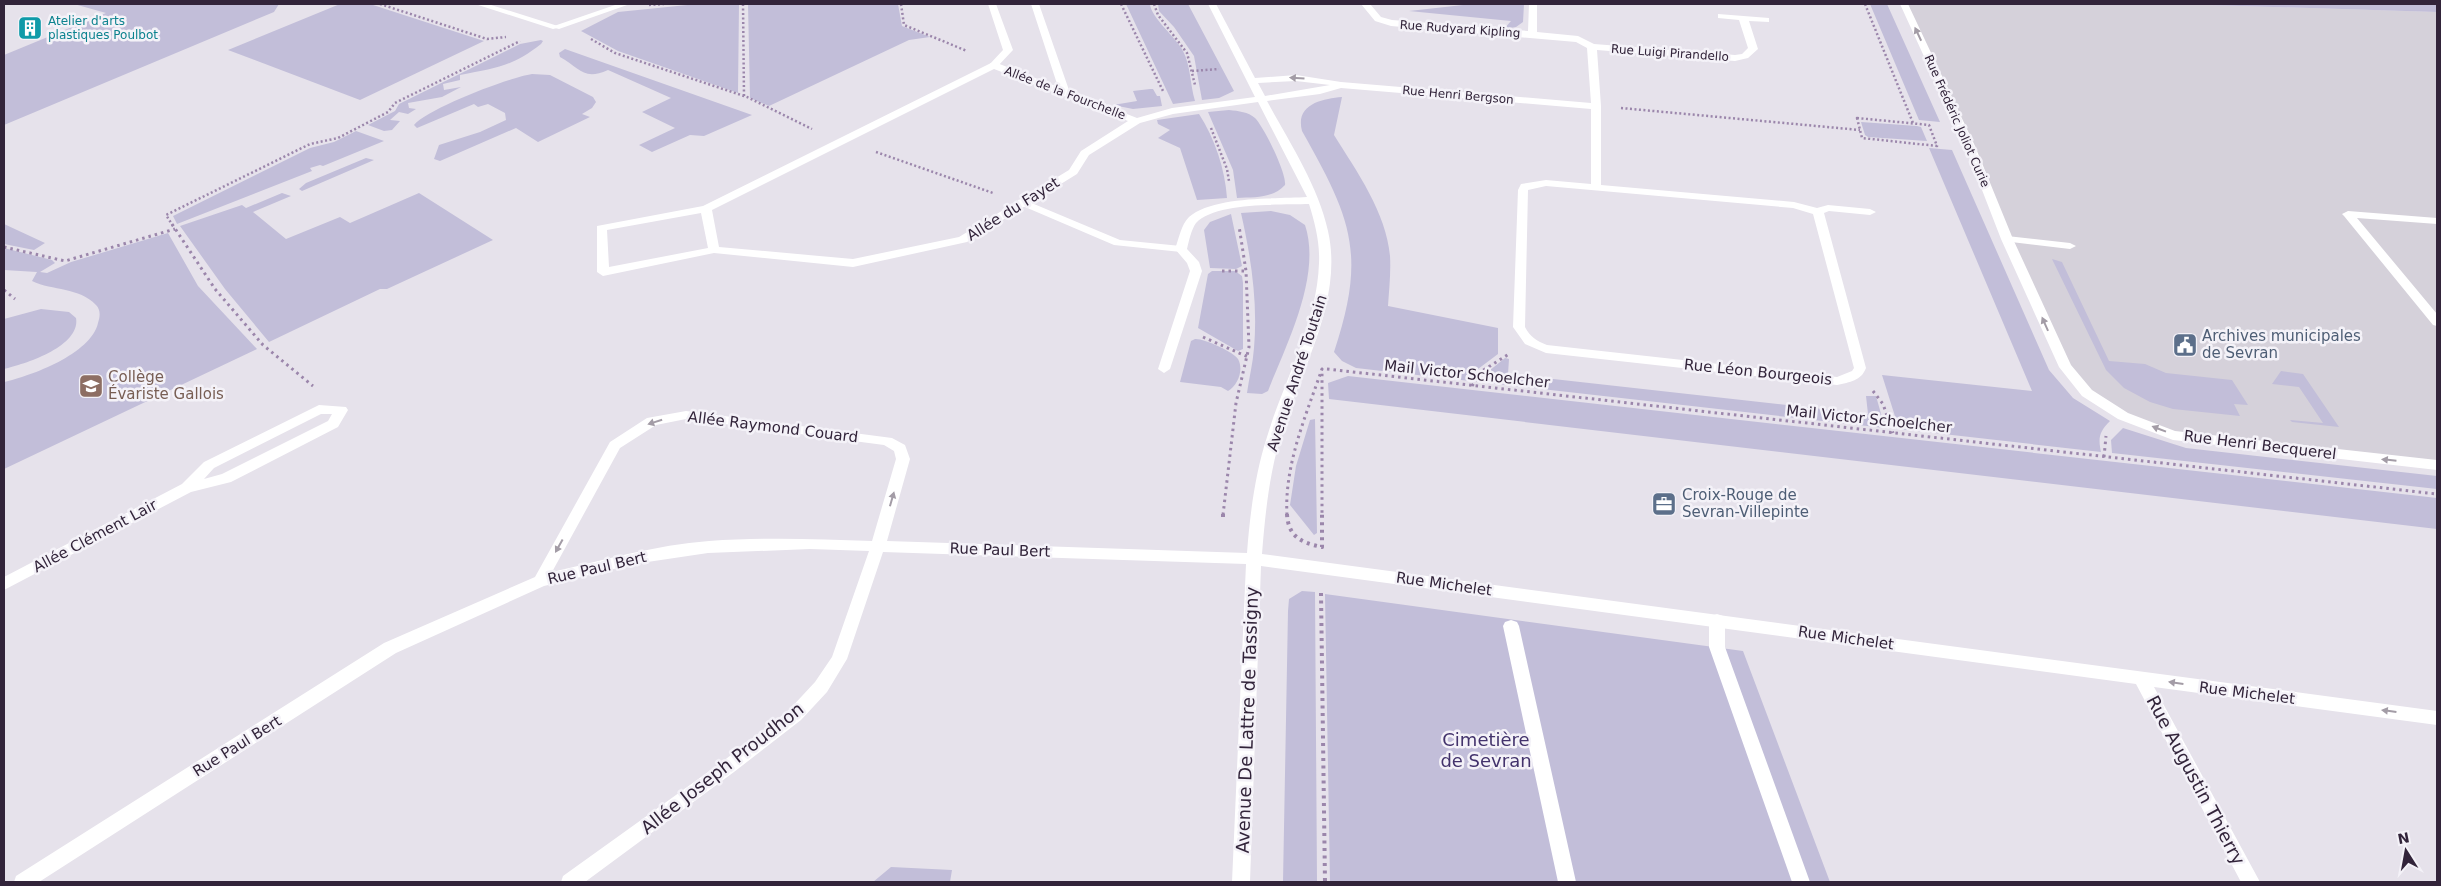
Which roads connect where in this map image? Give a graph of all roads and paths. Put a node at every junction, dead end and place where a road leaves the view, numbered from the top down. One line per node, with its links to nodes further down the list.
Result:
1 (380, 4): 18 (path)
2 (479, 4): 18 (street)
3 (626, 4): 19 (street)
4 (743, 4): 26 (path)
5 (901, 4): 22 (path)
6 (992, 4): 22 (street)
7 (1035, 4): 25 (street)
8 (1121, 4): 30 (path)
9 (1154, 4): 29 (path)
10 (1212, 4): 23 (street, Avenue André Toutain)
11 (1365, 4): 20 (street, Rue Rudyard Kipling)
12 (1533, 4): 20 (street, Rue Rudyard Kipling)
13 (1865, 4): 32 (path)
14 (1904, 4): 44 (street, Rue Frédéric Joliot Curie, one-way to 14)
15 (1721, 16): 16 (street)
16 (1743, 18): 17 (street); 21 (street, Rue Luigi Pirandello)
17 (1766, 20)
18 (538, 22): 19 (street)
19 (556, 27): 26 (path); 43 (path)
20 (1532, 34): 21 (street, Rue Luigi Pirandello)
21 (1592, 47): 28 (street)
22 (994, 65): 25 (street, Allée de la Fourchelle); 34 (street, Allée du Fayet)
23 (1252, 81): 24 (street, one-way to 23); 27 (street, Avenue André Toutain)
24 (1341, 85): 27 (street, Rue Henri Bergson); 28 (street, Rue Henri Bergson)
25 (1065, 93): 31 (street, Allée de la Fourchelle)
26 (744, 96): 34 (path)
27 (1261, 98): 29 (street, Allée du Fayet); 36 (street, Avenue André Toutain)
28 (1596, 106): 33 (path); 35 (street)
29 (1200, 107): 30 (street, Allée du Fayet); 38 (path)
30 (1172, 111): 31 (street, Allée du Fayet)
31 (1136, 121): 37 (street, Allée du Fayet)
32 (1913, 123): 33 (path); 33 (path)
33 (1860, 130)
34 (840, 143): 37 (path); 39 (street, Allée du Fayet)
35 (1596, 188): 40 (street); 53 (street)
36 (1314, 200): 38 (street); 55 (street, Avenue André Toutain)
37 (1022, 202): 47 (street); 48 (street, Allée du Fayet)
38 (1234, 206): 47 (street); 54 (path)
39 (706, 209): 48 (street); 48 (street, Allée du Fayet)
40 (1817, 212): 41 (street); 58 (street, Rue Léon Bourgeois)
41 (1870, 212)
42 (2437, 221): 51 (street)
43 (176, 228): 46 (path); 60 (path)
44 (2007, 239): 45 (street); 62 (street, Rue Henri Becquerel, one-way to 44)
45 (2070, 246)
46 (4, 247)
47 (1181, 249): 52 (street)
48 (714, 250)
49 (4, 290): 50 (path)
50 (15, 299)
51 (2437, 322)
52 (1179, 324): 54 (path); 56 (street)
53 (1529, 341): 58 (street, Rue Léon Bourgeois); 59 (path)
54 (1248, 358): 65 (path)
55 (1299, 366): 57 (path, Mail Victor Schoelcher); 67 (street, Avenue André Toutain)
56 (1164, 369)
57 (1322, 369): 57 (path); 59 (path, Mail Victor Schoelcher)
58 (1851, 378): 61 (path)
59 (1472, 386): 61 (path, Mail Victor Schoelcher)
60 (341, 410): 63 (street, Allée Clément Lair); 63 (street, Allée Clément Lair)
61 (1893, 433): 64 (path, Mail Victor Schoelcher)
62 (2437, 465)
63 (187, 488): 69 (street, Allée Clément Lair)
64 (2437, 494)
65 (1222, 517)
66 (878, 546): 67 (street, Rue Paul Bert); 68 (street, Rue Paul Bert); 68 (street, Allée Raymond Couard, one-way to 68); 76 (street, Allée Joseph Proudhon)
67 (1254, 558): 71 (street, Rue Michelet); 77 (street, Avenue De Lattre de Tassigny)
68 (540, 581): 75 (street, Rue Paul Bert)
69 (4, 584)
70 (1321, 588): 78 (path)
71 (1717, 620): 73 (street, Rue Michelet); 80 (street)
72 (1511, 626): 79 (street)
73 (2141, 678): 74 (street, Rue Michelet, one-way to 73); 81 (street, Rue Augustin Thierry)
74 (2437, 718)
75 (23, 882)
76 (570, 882)
77 (1240, 882)
78 (1325, 882)
79 (1567, 882)
80 (1801, 882)
81 (2251, 882)

